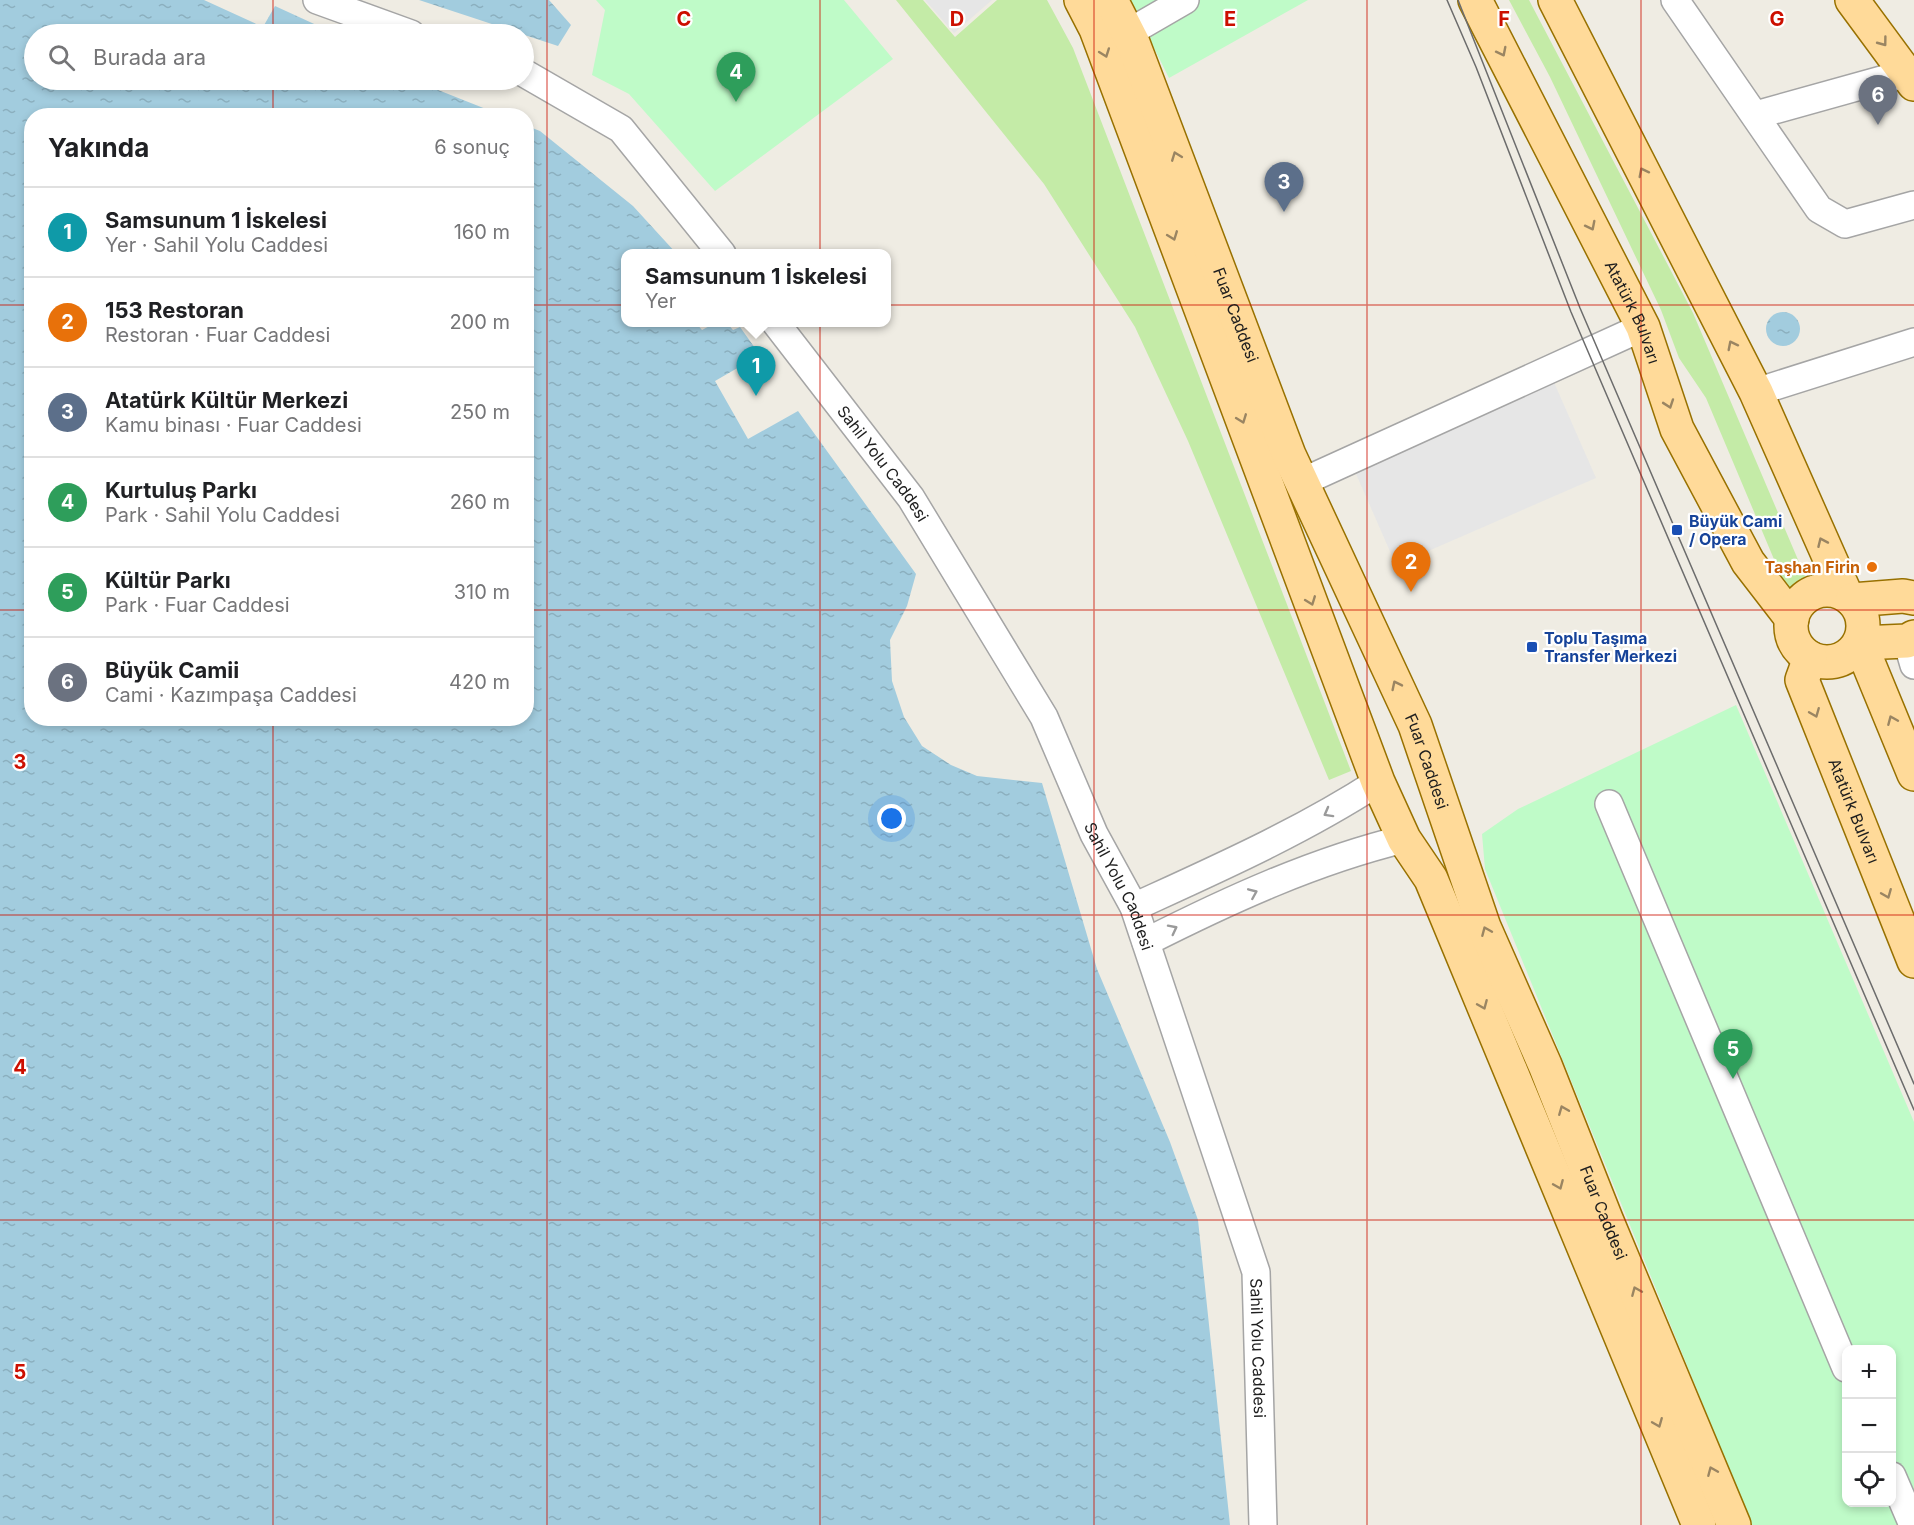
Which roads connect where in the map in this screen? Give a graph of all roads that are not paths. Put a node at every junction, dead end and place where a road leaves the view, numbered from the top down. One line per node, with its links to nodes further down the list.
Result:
1 (317, 0): 9 (street)
2 (1081, 0): 27 (main road, Fuar Caddesi, one-way to 27)
3 (1111, 0): 10 (main road, Fuar Caddesi)
4 (1185, 0): 10 (street)
5 (1475, 0): 17 (main road, Atatürk Bulvarı, one-way to 17)
6 (1555, 0): 19 (main road, one-way to 6)
7 (1675, 0): 13 (street)
8 (1852, 0): 11 (main road, one-way to 11)
9 (383, 24)
10 (1128, 33): 20 (main road, Fuar Caddesi, one-way to 10)
11 (1911, 76): 13 (street)
12 (534, 80): 15 (street)
13 (1756, 114): 14 (street)
14 (1914, 205)
15 (718, 249)
16 (779, 327): 34 (street, Sahil Yolu Caddesi)
17 (1643, 327): 20 (street); 22 (main road, Atatürk Bulvarı, one-way to 22)
18 (1914, 342): 19 (street)
19 (1755, 392): 21 (main road, one-way to 19)
20 (1300, 483): 26 (main road, Fuar Caddesi, one-way to 20)
21 (1849, 597): 22 (main road); 23 (main road); 24 (main road)
22 (1792, 619): 25 (main road)
23 (1911, 627): 24 (main road)
24 (1860, 643): 25 (main road); 28 (main road, one-way to 24)
25 (1810, 658): 37 (main road, Atatürk Bulvarı, one-way to 37)
26 (1415, 725): 27 (main road); 31 (main road, Fuar Caddesi)
27 (1367, 747): 29 (main road, Fuar Caddesi)
28 (1912, 764)
29 (1378, 782): 32 (main road, Fuar Caddesi); 33 (street, one-way to 33)
30 (1609, 804): 38 (street)
31 (1449, 817): 32 (main road); 39 (main road, Fuar Caddesi, one-way to 31)
32 (1404, 839): 35 (street, one-way to 32); 39 (main road, Fuar Caddesi, one-way to 39)
33 (1187, 882): 34 (street); 35 (street)
34 (1134, 907): 36 (street, Sahil Yolu Caddesi)
35 (1199, 915): 36 (street, one-way to 35)
36 (1146, 942): 41 (street, Sahil Yolu Caddesi)
37 (1914, 962)
38 (1842, 1358)
39 (1659, 1386): 42 (main road, Fuar Caddesi, one-way to 42); 43 (main road, Fuar Caddesi, one-way to 39)
40 (1896, 1485): 44 (street)
41 (1263, 1525)
42 (1699, 1525)
43 (1734, 1525)
44 (1913, 1525)

